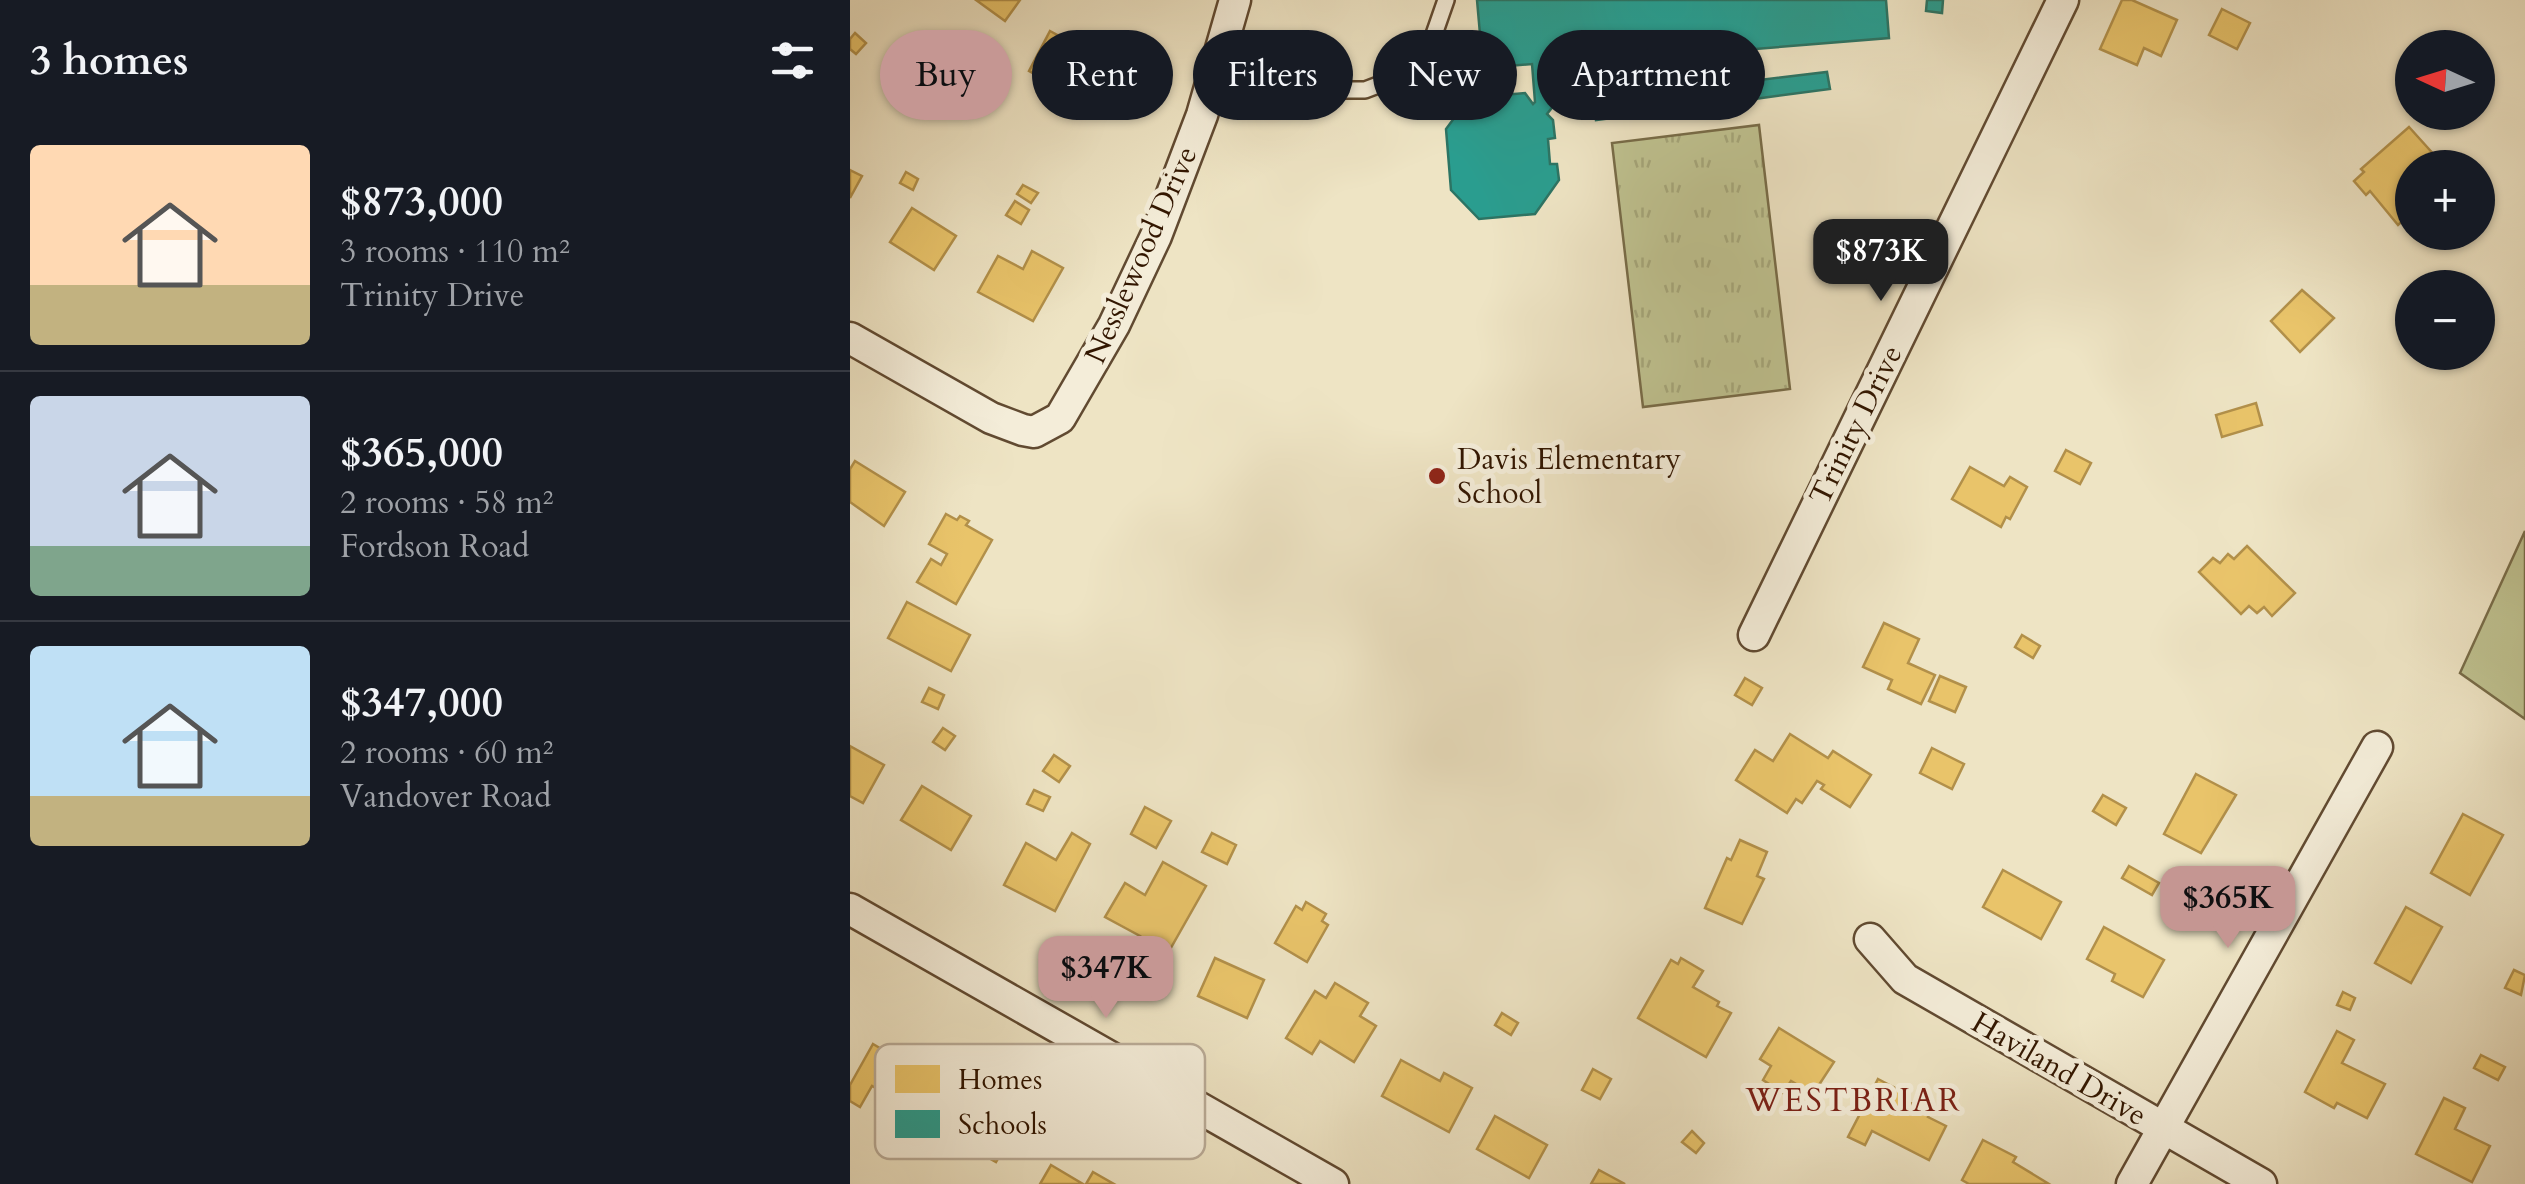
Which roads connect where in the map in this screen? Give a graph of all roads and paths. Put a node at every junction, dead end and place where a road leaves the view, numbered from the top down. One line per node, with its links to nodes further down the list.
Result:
1 (1235, 0): 4 (street, Nesslewood Drive)
2 (1446, 0): 5 (lane)
3 (2063, 0): 8 (street, Trinity Drive)
4 (1226, 30)
5 (1353, 90)
6 (1199, 120): 7 (street, Nesslewood Drive)
7 (850, 338)
8 (1754, 635)
9 (2377, 747): 14 (street)
10 (850, 910): 12 (street)
11 (1870, 939): 14 (street, Haviland Drive)
12 (1086, 1044)
13 (1205, 1111): 15 (street)
14 (2163, 1129): 16 (street); 17 (street, Haviland Drive)
15 (1333, 1184)
16 (2132, 1184)
17 (2261, 1184)

